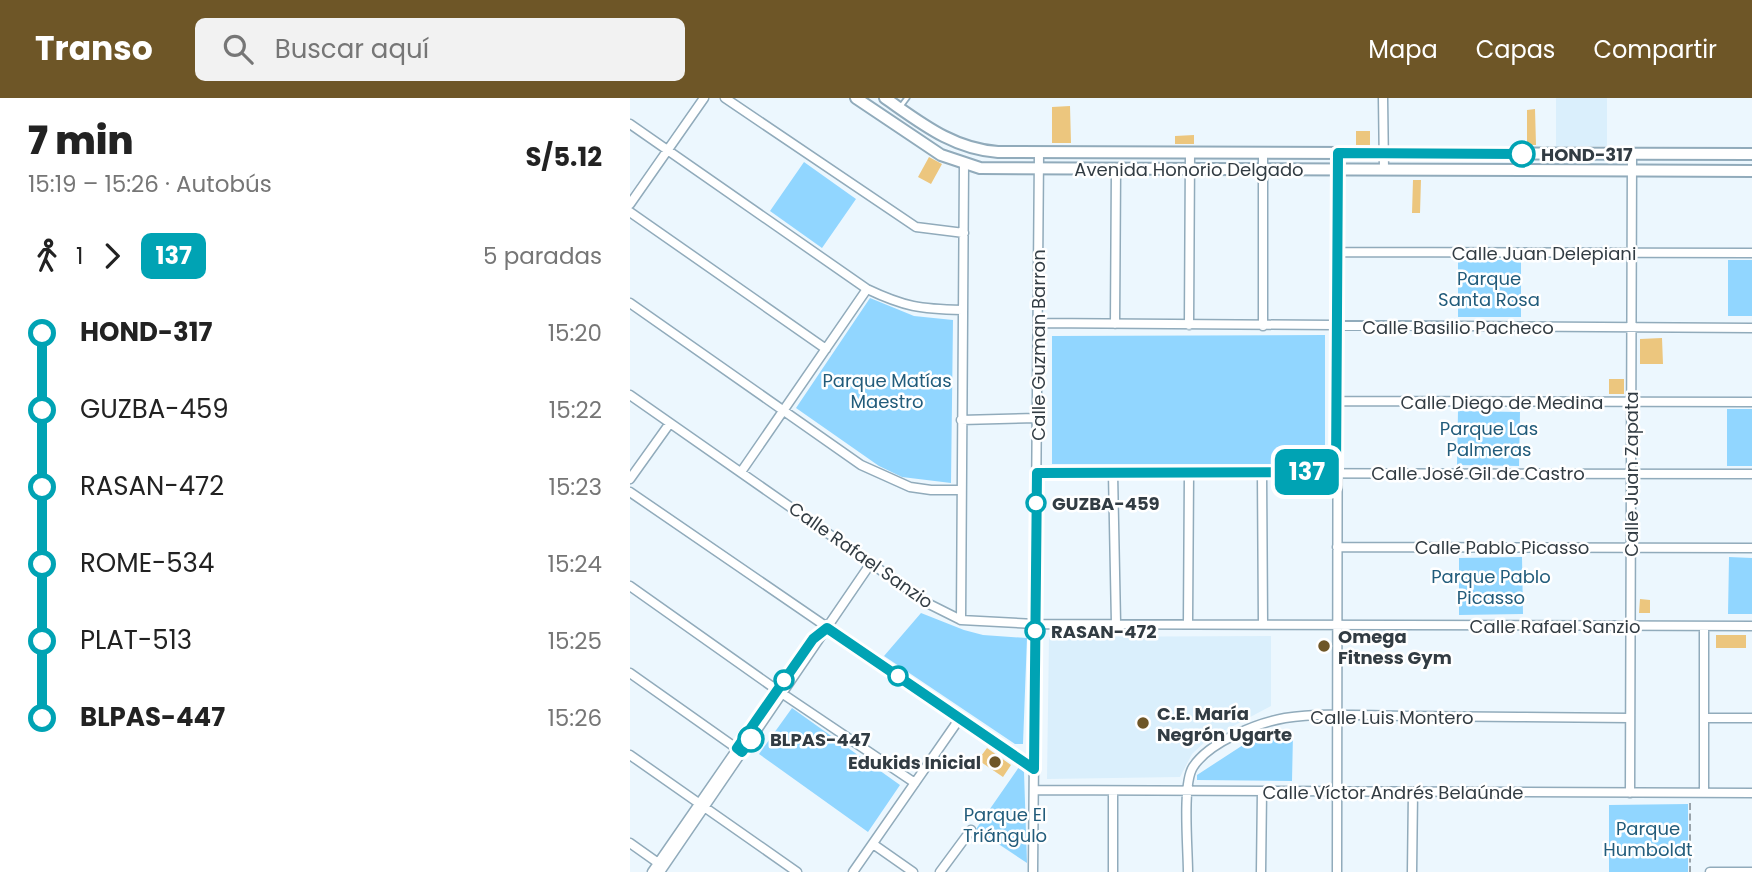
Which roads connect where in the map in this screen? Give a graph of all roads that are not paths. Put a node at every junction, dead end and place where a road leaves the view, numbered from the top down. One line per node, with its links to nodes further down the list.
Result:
1 (704, 98): 9 (street)
2 (725, 98): 28 (street)
3 (856, 98): 17 (street, Avenida Honorio Delgado)
4 (885, 98): 7 (street, Avenida Honorio Delgado)
5 (907, 98): 7 (lane)
6 (1383, 98): 14 (street)
7 (899, 108): 10 (street, Avenida Honorio Delgado)
8 (630, 124): 9 (street)
9 (667, 150): 26 (street); 32 (street)
10 (1039, 153): 11 (street, Avenida Honorio Delgado); 18 (street, Calle Guzman Barron)
11 (1190, 153): 12 (street, Avenida Honorio Delgado); 20 (street)
12 (1263, 153): 13 (street, Avenida Honorio Delgado); 23 (street)
13 (1338, 153): 14 (street, Avenida Honorio Delgado); 21 (street)
14 (1384, 153): 16 (street, Avenida Honorio Delgado); 22 (street)
15 (1752, 154): 16 (street, Avenida Honorio Delgado)
16 (1632, 155): 24 (street, Calle Juan Zapata)
17 (964, 164): 18 (street, Avenida Honorio Delgado); 28 (street)
18 (1039, 169): 19 (street, Avenida Honorio Delgado); 35 (street, Calle Guzman Barron)
19 (1116, 169): 20 (street, Avenida Honorio Delgado); 36 (street)
20 (1189, 169): 23 (street, Avenida Honorio Delgado); 37 (street)
21 (1337, 169): 22 (street, Avenida Honorio Delgado); 23 (street, Avenida Honorio Delgado); 29 (street)
22 (1384, 169): 24 (street, Avenida Honorio Delgado)
23 (1263, 170): 38 (street)
24 (1632, 171): 25 (street, Avenida Honorio Delgado); 31 (street, Calle Juan Zapata)
25 (1752, 171)
26 (630, 204)
27 (630, 212): 42 (street)
28 (964, 233): 34 (street)
29 (1337, 252): 31 (street, Calle Juan Delepiani); 39 (street)
30 (1752, 253): 31 (street, Calle Juan Delepiani)
31 (1632, 254): 40 (street, Calle Juan Zapata)
32 (867, 289): 34 (street); 42 (street)
33 (630, 303): 47 (street)
34 (962, 310): 49 (street)
35 (1038, 323): 36 (street, Calle Basilio Pacheco); 48 (street, Calle Guzman Barron)
36 (1115, 324): 37 (street, Calle Basilio Pacheco)
37 (1189, 325): 38 (street, Calle Basilio Pacheco)
38 (1263, 326): 39 (street, Calle Basilio Pacheco)
39 (1336, 326): 40 (street, Calle Basilio Pacheco); 44 (street)
40 (1632, 328): 41 (street, Calle Basilio Pacheco); 45 (street, Calle Juan Zapata)
41 (1752, 328)
42 (826, 349): 47 (street)
43 (630, 395): 50 (street, Calle Rafael Sanzio)
44 (1337, 401): 45 (street, Calle Diego de Medina); 52 (street)
45 (1631, 402): 46 (street, Calle Diego de Medina); 57 (street, Calle Juan Zapata)
46 (1752, 402)
47 (783, 411): 51 (street); 60 (street)
48 (1037, 418): 49 (street); 53 (street, Calle Guzman Barron)
49 (961, 420): 60 (street)
50 (670, 423): 51 (street, Calle Rafael Sanzio); 59 (street)
51 (741, 472): 65 (street, Calle Rafael Sanzio)
52 (1336, 472): 56 (street, Calle José Gil de Castro); 57 (street, Calle José Gil de Castro); 62 (street)
53 (1037, 473): 54 (street, Calle José Gil de Castro); 70 (street, Calle Guzman Barron)
54 (1113, 473): 55 (street, Calle José Gil de Castro); 68 (street)
55 (1189, 473): 56 (street, Calle José Gil de Castro); 69 (street)
56 (1262, 473): 71 (street)
57 (1631, 474): 58 (street, Calle José Gil de Castro); 63 (street, Calle Juan Zapata)
58 (1752, 474)
59 (630, 478)
60 (960, 490): 67 (street)
61 (630, 492): 76 (street)
62 (1337, 547): 63 (street, Calle Pablo Picasso); 72 (street)
63 (1631, 548): 64 (street, Calle Pablo Picasso); 73 (street, Calle Juan Zapata)
64 (1752, 548)
65 (872, 563): 67 (street, Calle Rafael Sanzio); 76 (street)
66 (630, 586): 78 (street)
67 (961, 620): 70 (street, Calle Rafael Sanzio)
68 (1116, 623): 69 (street, Calle Rafael Sanzio); 70 (street, Calle Rafael Sanzio)
69 (1188, 623): 71 (street, Calle Rafael Sanzio)
70 (1035, 624): 86 (street, Calle Guzman Barron)
71 (1263, 624): 72 (street, Calle Rafael Sanzio)
72 (1338, 624): 73 (street, Calle Rafael Sanzio); 79 (street)
73 (1630, 626): 74 (street, Calle Rafael Sanzio); 81 (street, Calle Juan Zapata)
74 (1704, 626): 75 (street, Calle Rafael Sanzio); 82 (street)
75 (1752, 626)
76 (827, 628): 78 (street); 80 (street)
77 (630, 673): 84 (street)
78 (780, 692): 84 (street); 87 (street)
79 (1337, 716): 81 (street, Calle Luis Montero); 90 (street, Calle Luis Montero); 92 (street)
80 (960, 718): 86 (street); 87 (street)
81 (1630, 718): 94 (street, Calle Juan Zapata)
82 (1704, 718): 83 (street); 95 (street)
83 (1752, 718)
84 (740, 750): 97 (street)
85 (630, 755): 97 (street)
86 (1034, 769): 88 (street, Calle Guzman Barron)
87 (915, 783): 100 (street)
88 (1034, 790): 89 (street, Calle Víctor Andrés Belaúnde); 106 (street, Calle Guzman Barron)
89 (1113, 791): 90 (street, Calle Víctor Andrés Belaúnde); 107 (street)
90 (1188, 791): 91 (street, Calle Víctor Andrés Belaúnde); 108 (street)
91 (1262, 792): 92 (street, Calle Víctor Andrés Belaúnde); 109 (street)
92 (1338, 792): 93 (street, Calle Víctor Andrés Belaúnde); 110 (street)
93 (1413, 792): 94 (street, Calle Víctor Andrés Belaúnde); 111 (street)
94 (1630, 793): 95 (street, Calle Víctor Andrés Belaúnde)
95 (1704, 793): 96 (street, Calle Víctor Andrés Belaúnde)
96 (1752, 793)
97 (702, 805): 101 (street); 102 (street)
98 (971, 830): 105 (street)
99 (630, 844): 101 (street)
100 (873, 844): 103 (street); 104 (street)
101 (658, 869)
102 (797, 872)
103 (853, 872)
104 (913, 872)
105 (940, 872)
106 (1033, 872)
107 (1113, 872)
108 (1188, 872)
109 (1261, 872)
110 (1337, 872)
111 (1412, 872)
112 (1710, 872): 113 (street)
113 (1752, 872)

